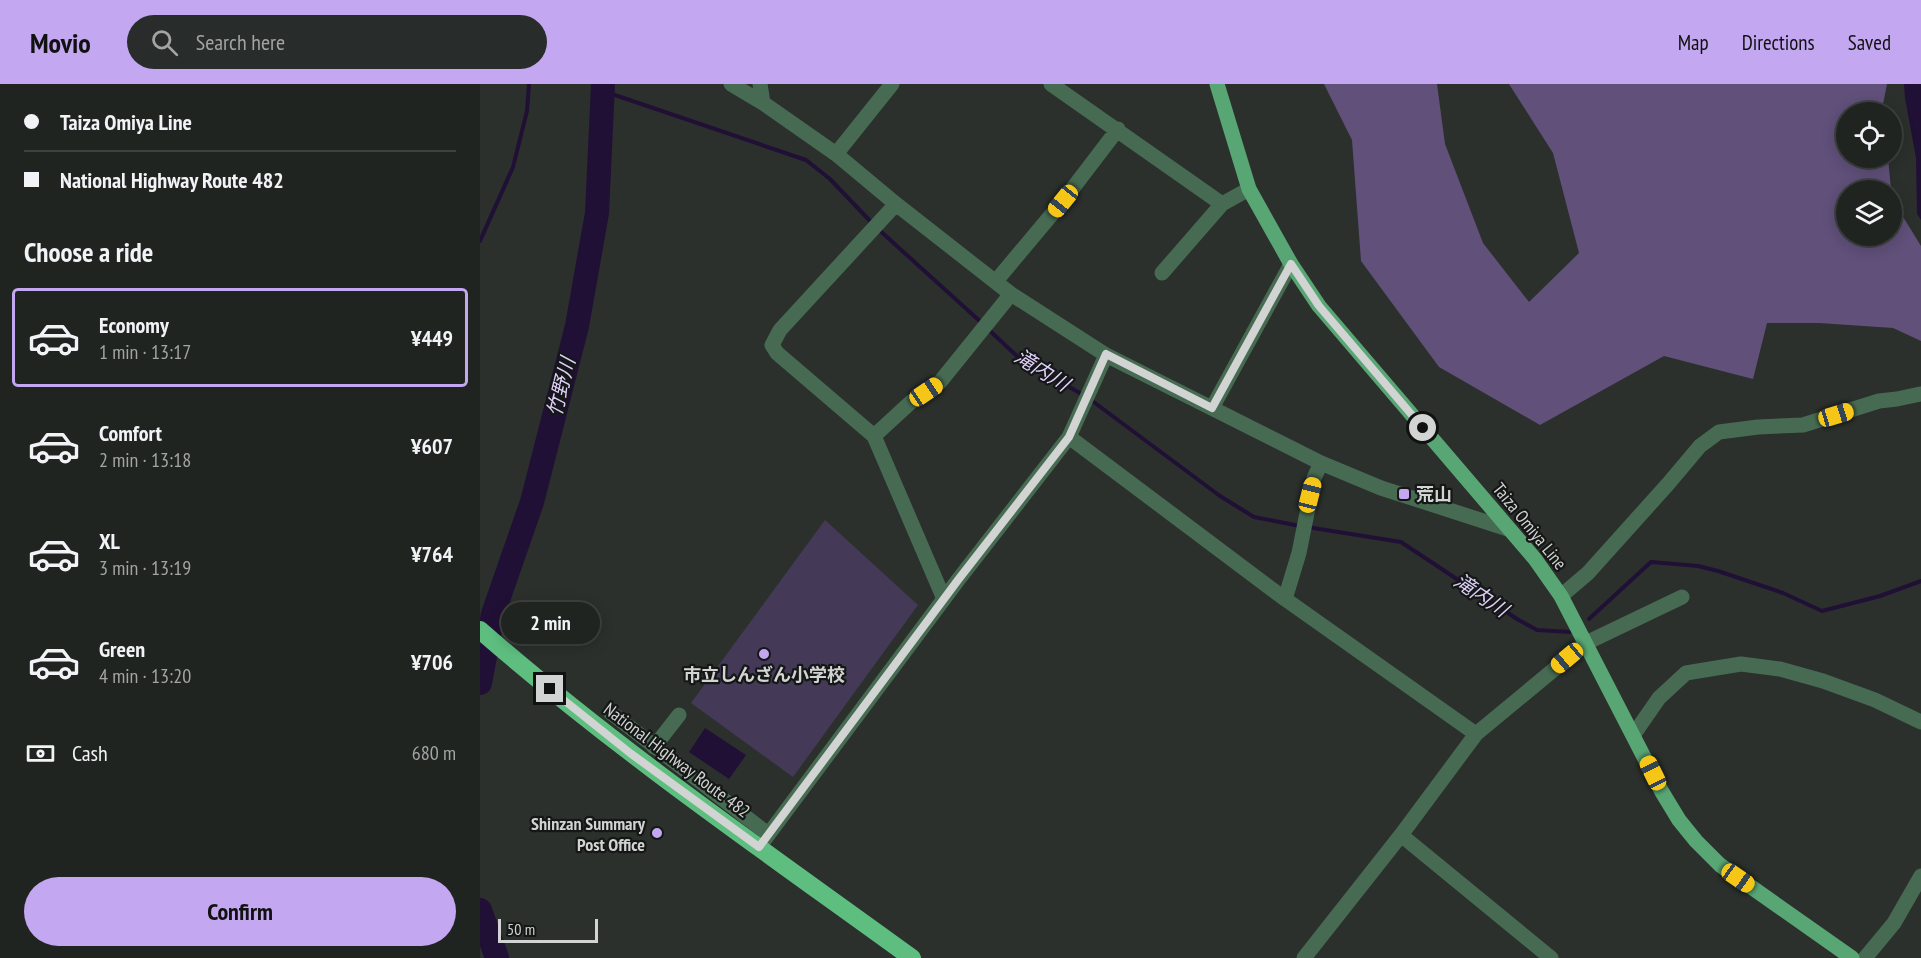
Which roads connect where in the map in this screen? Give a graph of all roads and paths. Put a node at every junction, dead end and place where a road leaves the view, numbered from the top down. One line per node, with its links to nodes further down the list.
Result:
1 (731, 84): 6 (street)
2 (760, 84): 6 (street)
3 (892, 84): 8 (street)
4 (1051, 84): 7 (street)
5 (1217, 84): 9 (main road, Taiza Omiya Line)
6 (763, 103): 8 (street)
7 (1118, 129): 11 (street); 14 (street)
8 (836, 153): 10 (street)
9 (1250, 189): 11 (street); 12 (main road, Taiza Omiya Line)
10 (896, 204): 14 (street); 19 (street)
11 (1222, 204): 13 (street)
12 (1291, 264): 18 (street); 22 (main road, Taiza Omiya Line)
13 (1162, 273)
14 (996, 281): 15 (street)
15 (1011, 294): 16 (street); 19 (street)
16 (1106, 354): 18 (street); 20 (street)
17 (1920, 394): 23 (street)
18 (1212, 408): 21 (street)
19 (874, 436): 25 (street)
20 (1069, 437): 25 (street); 26 (street)
21 (1321, 463): 22 (street); 26 (street)
22 (1508, 529): 23 (main road, Taiza Omiya Line)
23 (1561, 596): 28 (main road, Taiza Omiya Line)
24 (1682, 597): 28 (street)
25 (944, 599): 36 (street)
26 (1285, 599): 32 (street)
27 (480, 630): 36 (highway, National Highway Route 482)
28 (1586, 643): 32 (street); 33 (main road, Taiza Omiya Line)
29 (610, 712): 34 (street)
30 (679, 715): 34 (street)
31 (1921, 722): 33 (street)
32 (1476, 734): 35 (street)
33 (1634, 734): 41 (main road, Taiza Omiya Line)
34 (654, 747): 36 (street)
35 (1401, 835): 39 (street); 40 (street)
36 (764, 840): 38 (highway, National Highway Route 482)
37 (1921, 876): 42 (street)
38 (912, 958)
39 (1304, 958)
40 (1551, 958)
41 (1852, 958)
42 (1865, 958)

